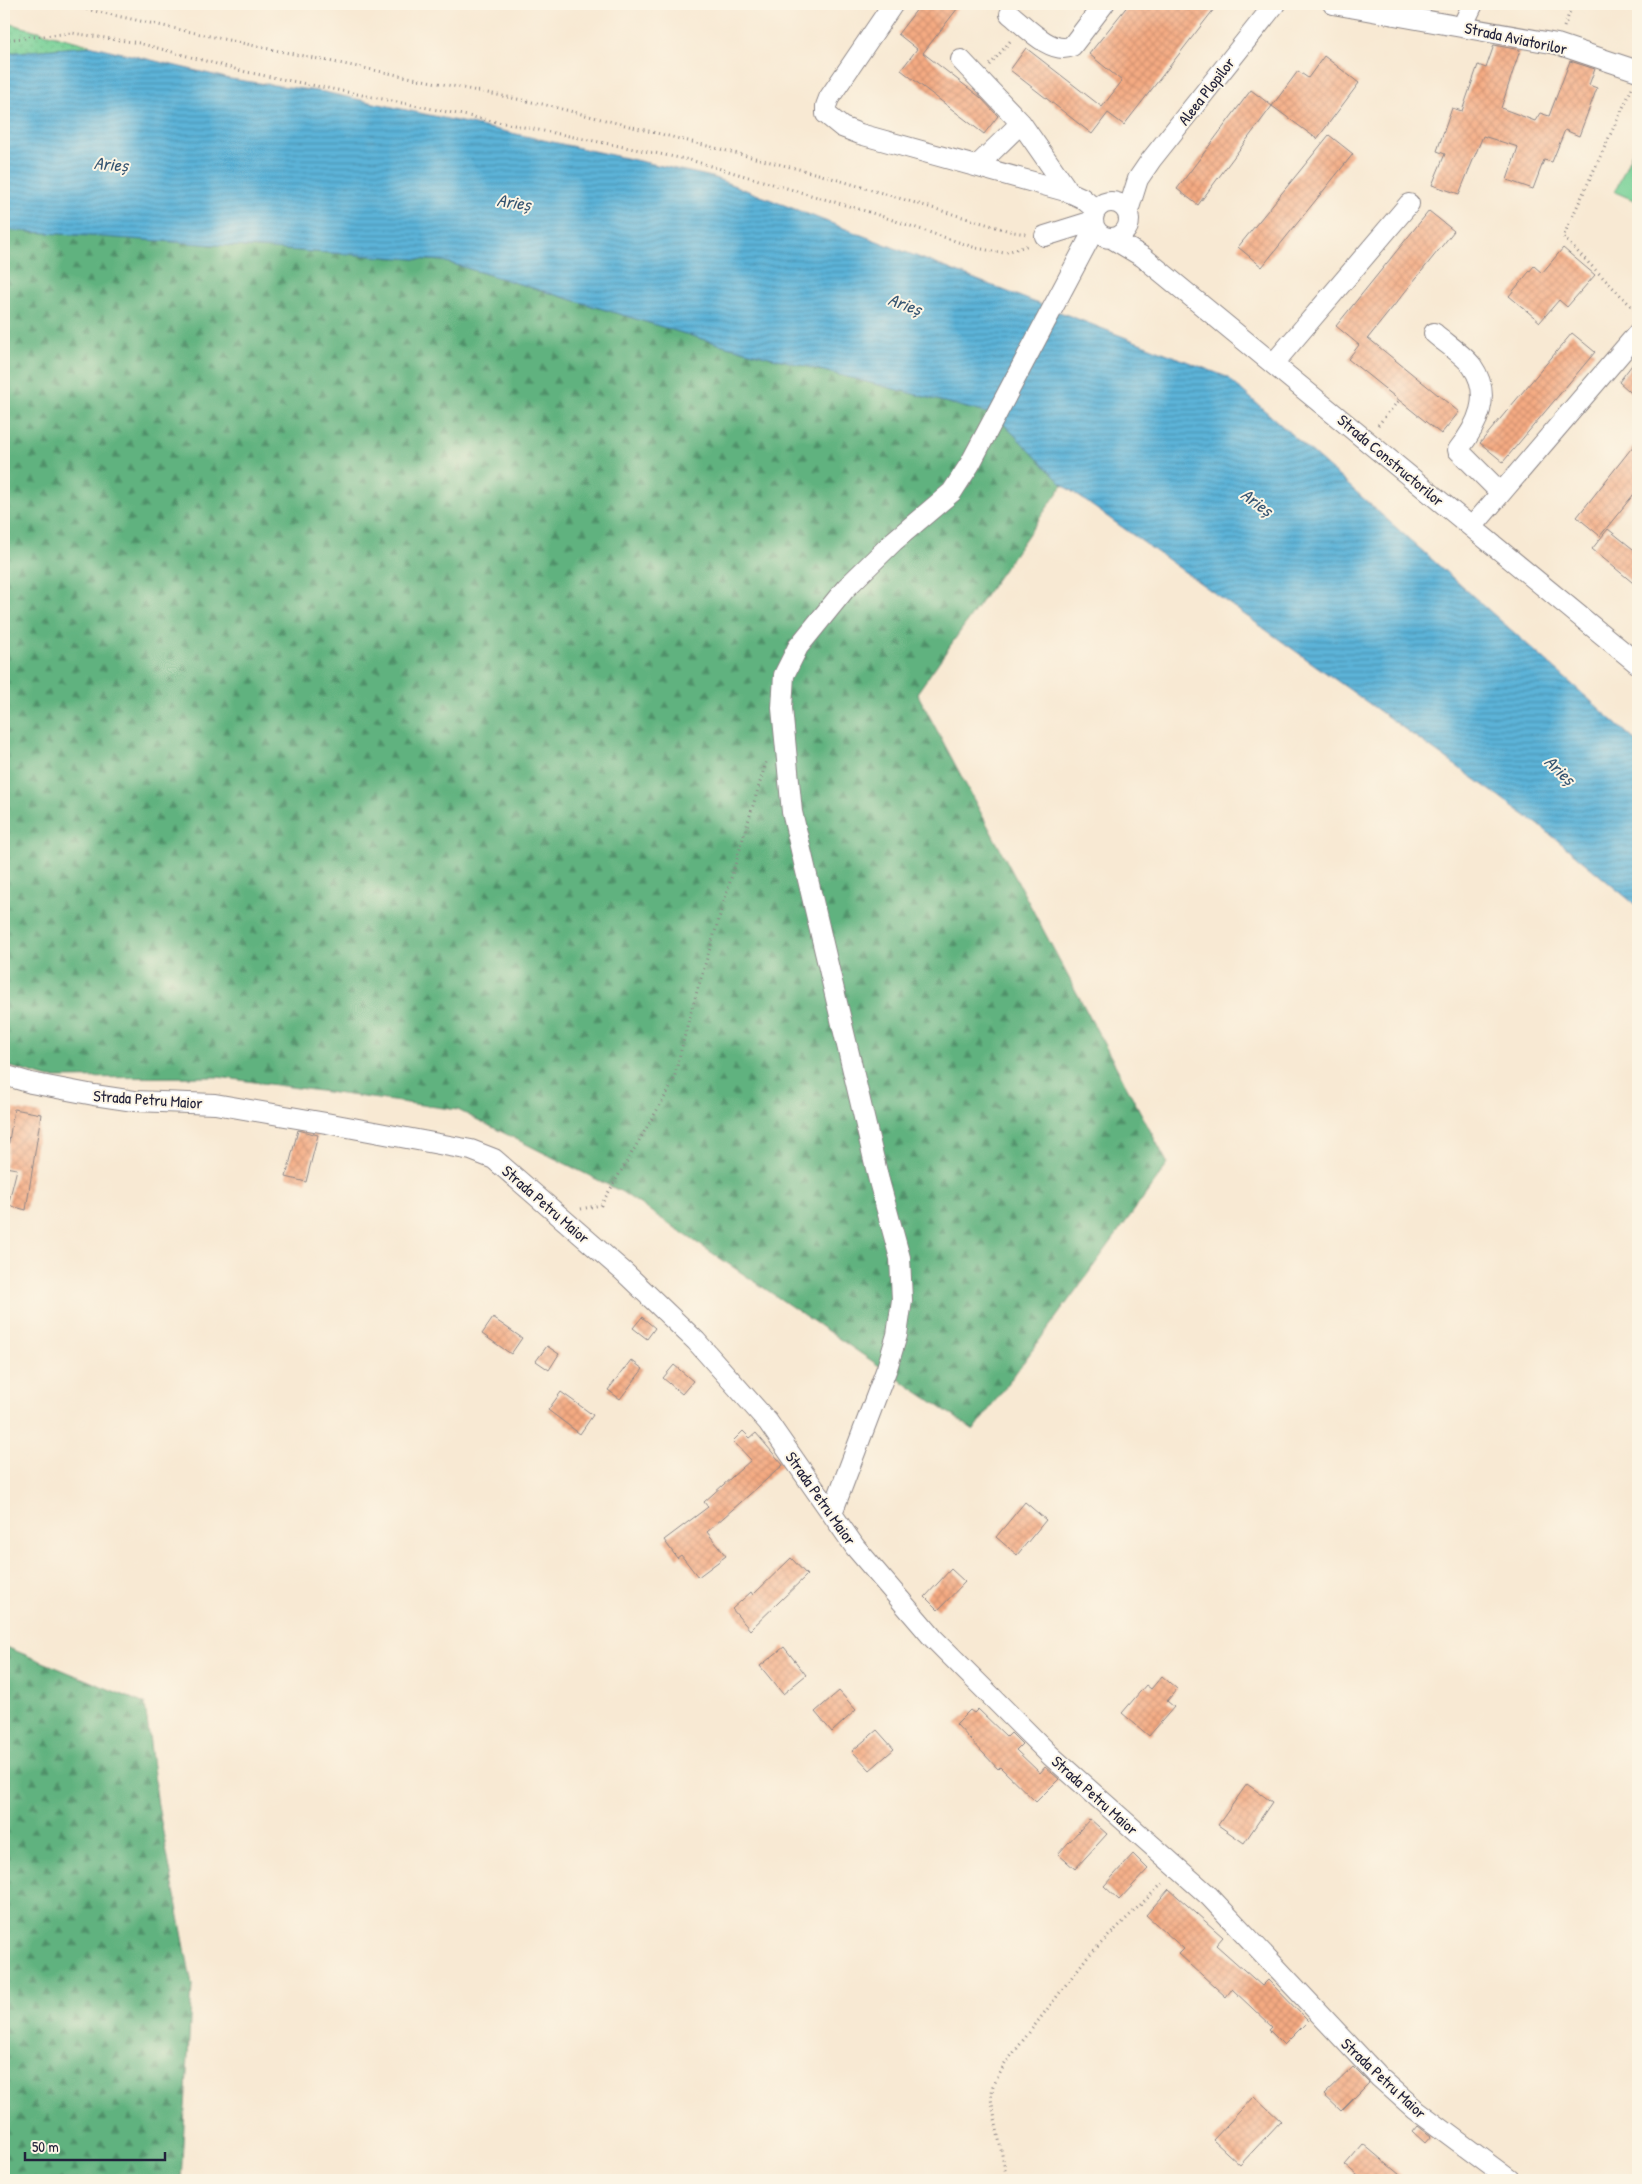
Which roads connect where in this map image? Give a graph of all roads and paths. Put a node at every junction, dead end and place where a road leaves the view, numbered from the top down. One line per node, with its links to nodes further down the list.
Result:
1 (62, 4): 22 (path)
2 (893, 4): 16 (street)
3 (1104, 4): 8 (street)
4 (1275, 4): 17 (street, Aleea Plopilor)
5 (1333, 4): 9 (street, Strada Aviatorilor)
6 (1472, 4): 9 (street)
7 (1573, 4): 11 (path)
8 (1017, 20): 13 (path)
9 (1462, 27): 11 (street, Strada Aviatorilor)
10 (4, 40): 22 (path)
11 (1557, 44): 14 (street, Strada Aviatorilor)
12 (961, 60): 13 (street)
13 (980, 77): 15 (street)
14 (1636, 77): 25 (path)
15 (1021, 124): 16 (street); 18 (street)
16 (978, 166): 18 (street)
17 (1138, 179): 20 (street, Aleea Plopilor); 21 (street, Aleea Plopilor)
18 (1069, 192): 20 (street)
19 (1409, 204): 28 (street)
20 (1097, 215): 21 (street); 22 (street); 23 (street); 37 (street)
21 (1128, 217): 23 (street); 24 (street)
22 (1045, 236)
23 (1113, 239): 24 (street, Strada Constructorilor)
24 (1143, 257): 28 (street, Strada Constructorilor)
25 (1638, 313)
26 (1638, 332): 31 (street)
27 (1434, 333): 31 (street)
28 (1274, 363): 32 (street, Strada Constructorilor)
29 (1399, 400): 30 (path)
30 (1377, 427)
31 (1501, 493): 32 (street)
32 (1472, 527): 33 (street, Strada Constructorilor)
33 (1638, 664)
34 (769, 752): 36 (path)
35 (4, 1074): 36 (street, Strada Petru Maior)
36 (558, 1214): 37 (street, Strada Petru Maior)
37 (832, 1513): 38 (street, Strada Petru Maior)
38 (1178, 1868): 39 (path); 40 (street, Strada Petru Maior)
39 (1006, 2180)
40 (1510, 2180)

